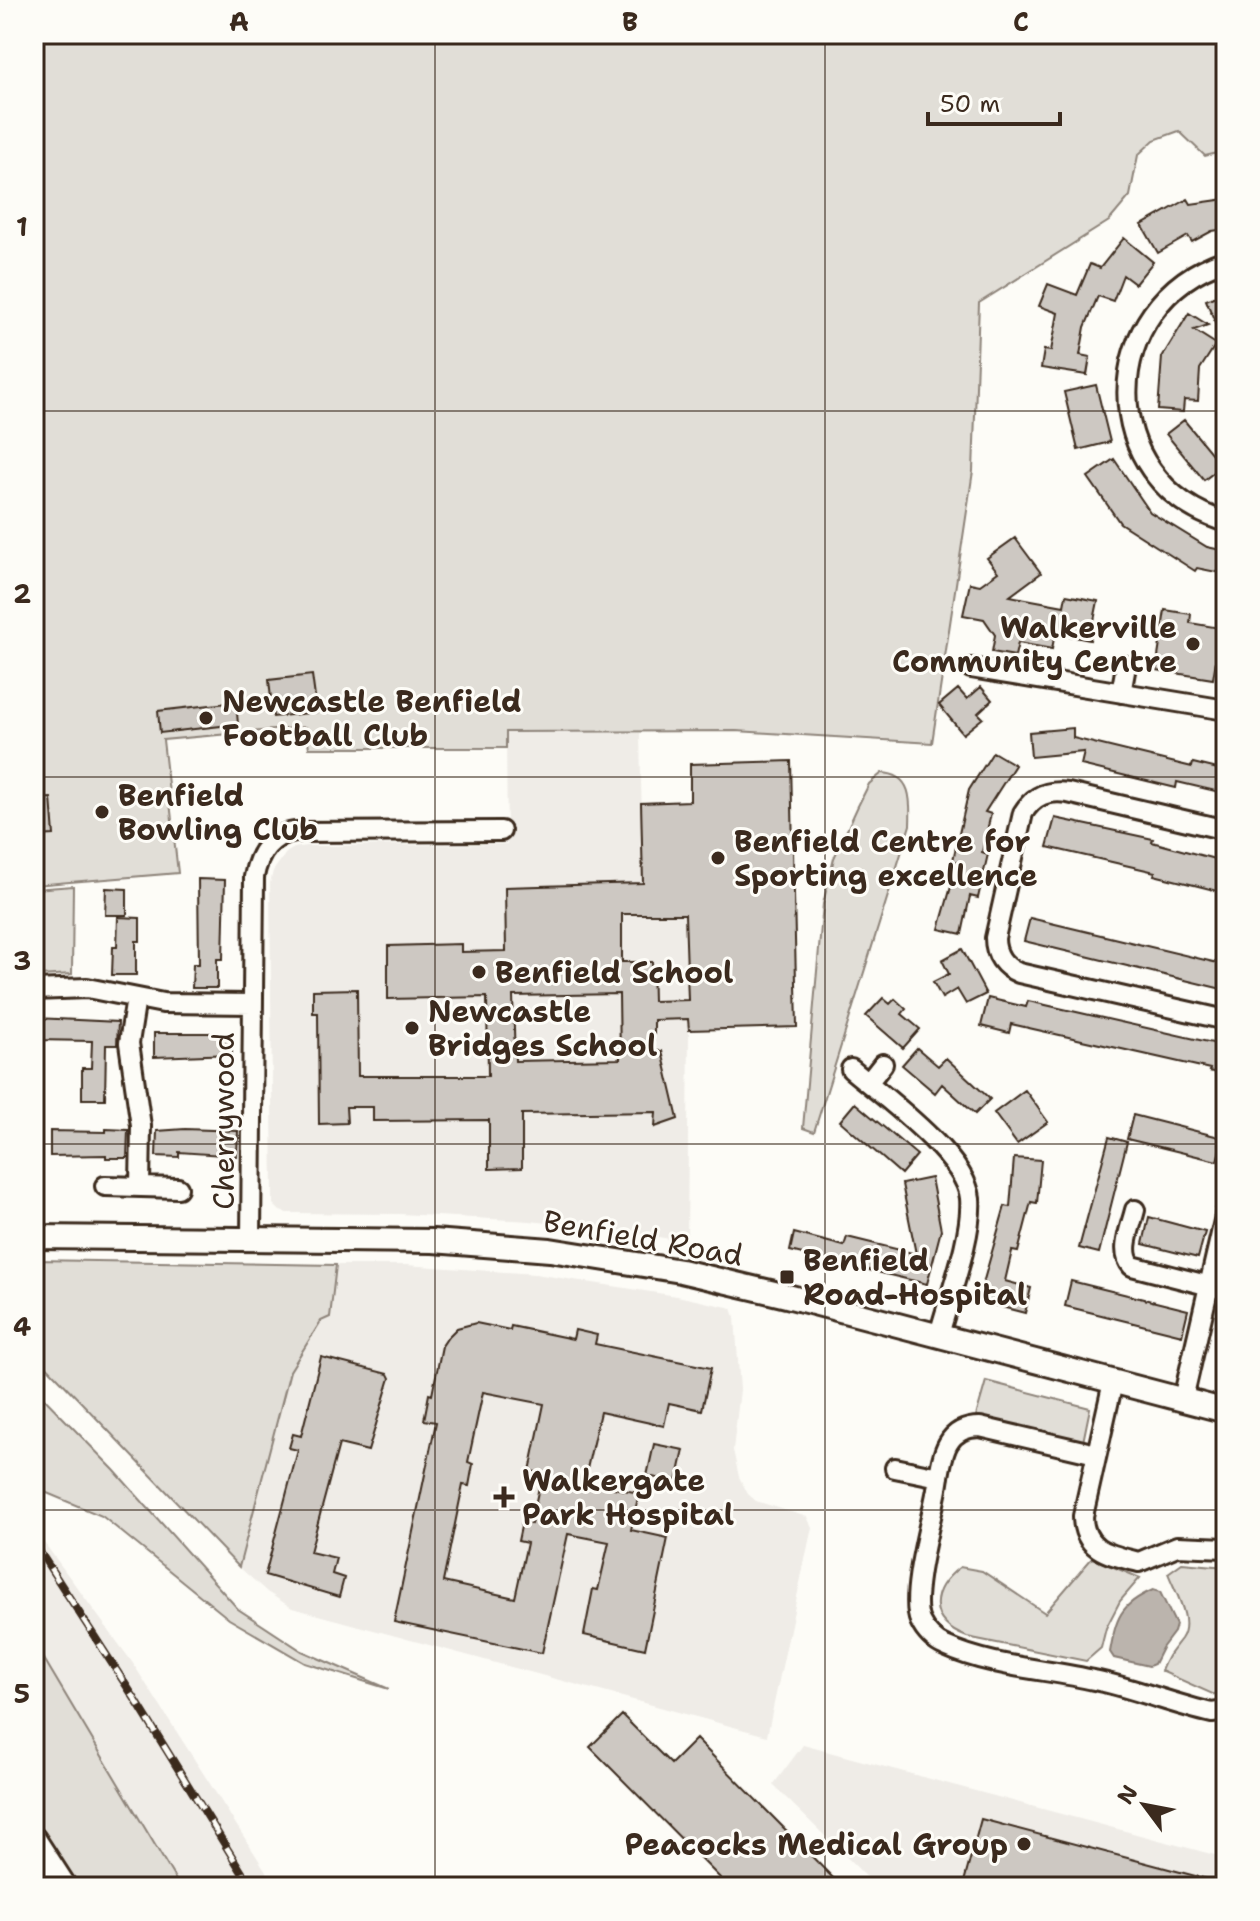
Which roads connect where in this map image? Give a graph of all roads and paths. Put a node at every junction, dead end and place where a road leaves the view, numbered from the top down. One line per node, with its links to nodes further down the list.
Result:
1 (1226, 260): 2 (street)
2 (1226, 522)
3 (1126, 666): 5 (street)
4 (971, 668): 5 (street)
5 (1121, 693): 6 (street)
6 (1226, 710)
7 (1226, 830): 12 (street)
8 (501, 831): 11 (street, Cherrywood)
9 (34, 990): 10 (street, Cherrywood)
10 (136, 998): 11 (street, Cherrywood); 17 (street)
11 (252, 1004): 22 (street, Cherrywood)
12 (1226, 1020)
13 (883, 1064): 15 (street)
14 (851, 1069): 15 (street)
15 (868, 1083): 24 (street)
16 (105, 1186): 17 (street, Cherrywood)
17 (140, 1187): 18 (street, Cherrywood)
18 (178, 1188)
19 (1135, 1210): 23 (street)
20 (1226, 1212): 23 (street)
21 (34, 1237): 22 (street, Benfield Road)
22 (251, 1240): 24 (street, Benfield Road)
23 (1218, 1288): 26 (street)
24 (939, 1335): 25 (street, Benfield Road)
25 (1113, 1382): 26 (street, Benfield Road); 28 (street)
26 (1183, 1399): 27 (street, Benfield Road)
27 (1226, 1411)
28 (1096, 1454): 30 (street); 31 (street)
29 (895, 1468): 30 (street)
30 (939, 1477): 32 (street)
31 (1226, 1548)
32 (1226, 1711)
33 (34, 1839): 34 (street)
34 (65, 1887)

